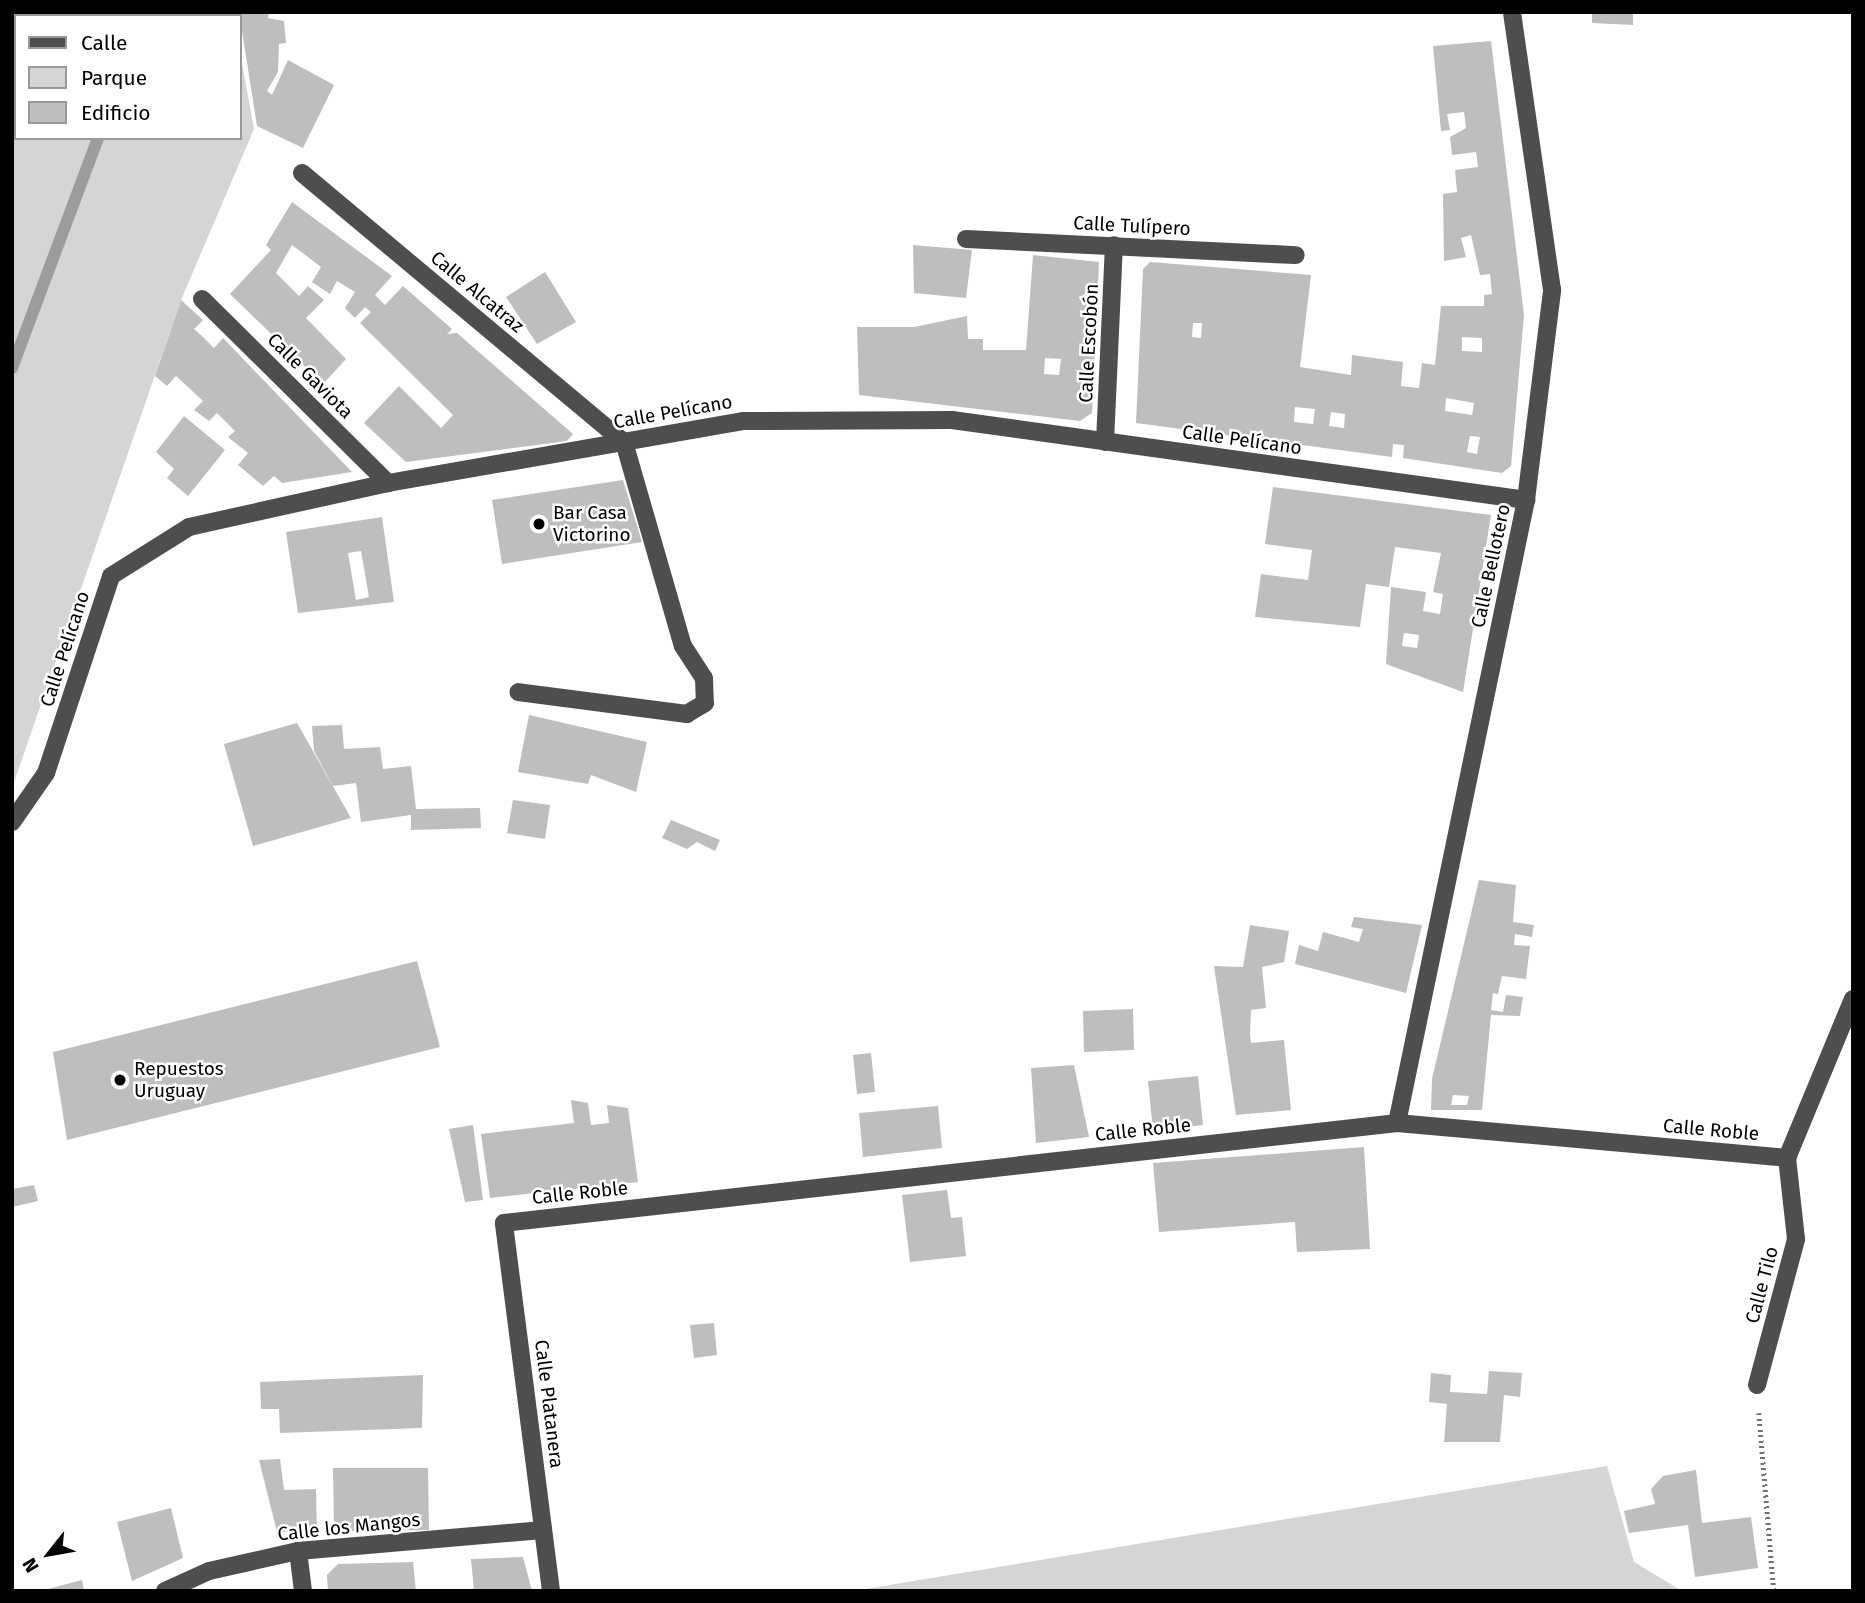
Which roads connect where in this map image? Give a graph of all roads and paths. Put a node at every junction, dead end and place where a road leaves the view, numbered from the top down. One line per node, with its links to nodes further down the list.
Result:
1 (1512, 12): 10 (street, Calle Bellotero)
2 (302, 173): 7 (street, Calle Alcatraz)
3 (966, 239): 4 (street, Calle Tulípero)
4 (1114, 246): 5 (street, Calle Tulípero); 8 (street, Calle Escobón)
5 (1296, 255)
6 (202, 299): 9 (street, Calle Gaviota)
7 (624, 442): 8 (street, Calle Pelícano); 9 (street, Calle Pelícano); 11 (street)
8 (1105, 442): 10 (street, Calle Pelícano)
9 (388, 483): 12 (street, Calle Pelícano)
10 (1526, 500): 14 (street, Calle Bellotero)
11 (518, 692)
12 (12, 822)
13 (1853, 999): 15 (street, Calle Tilo)
14 (1397, 1123): 15 (street, Calle Roble); 16 (street, Calle Roble)
15 (1787, 1158): 17 (street, Calle Tilo)
16 (504, 1223): 18 (street, Calle Platanera)
17 (1757, 1385): 23 (path)
18 (544, 1530): 19 (street, Calle los Mangos); 22 (street, Calle Platanera)
19 (299, 1551): 20 (street, Calle los Mangos); 21 (street)
20 (165, 1591)
21 (303, 1591)
22 (551, 1591)
23 (1774, 1591)

